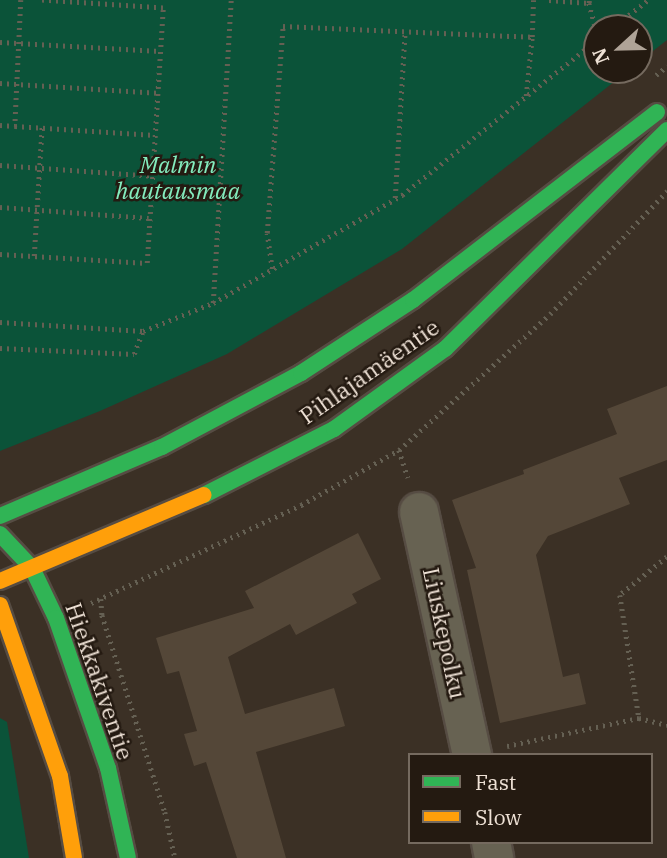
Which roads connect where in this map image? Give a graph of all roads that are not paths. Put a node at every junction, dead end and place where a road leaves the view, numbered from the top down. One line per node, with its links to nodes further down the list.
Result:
1 (667, 105): 4 (main road, Pihlajamäentie)
2 (667, 130): 6 (main road, Pihlajamäentie)
3 (419, 512): 9 (street, Liuskepolku)
4 (0, 516)
5 (0, 534): 6 (main road, Hiekkakiventie)
6 (32, 568): 7 (main road, Pihlajamäentie); 11 (main road, Hiekkakiventie)
7 (0, 581)
8 (0, 605): 10 (main road)
9 (472, 753)
10 (74, 858)
11 (128, 858)

